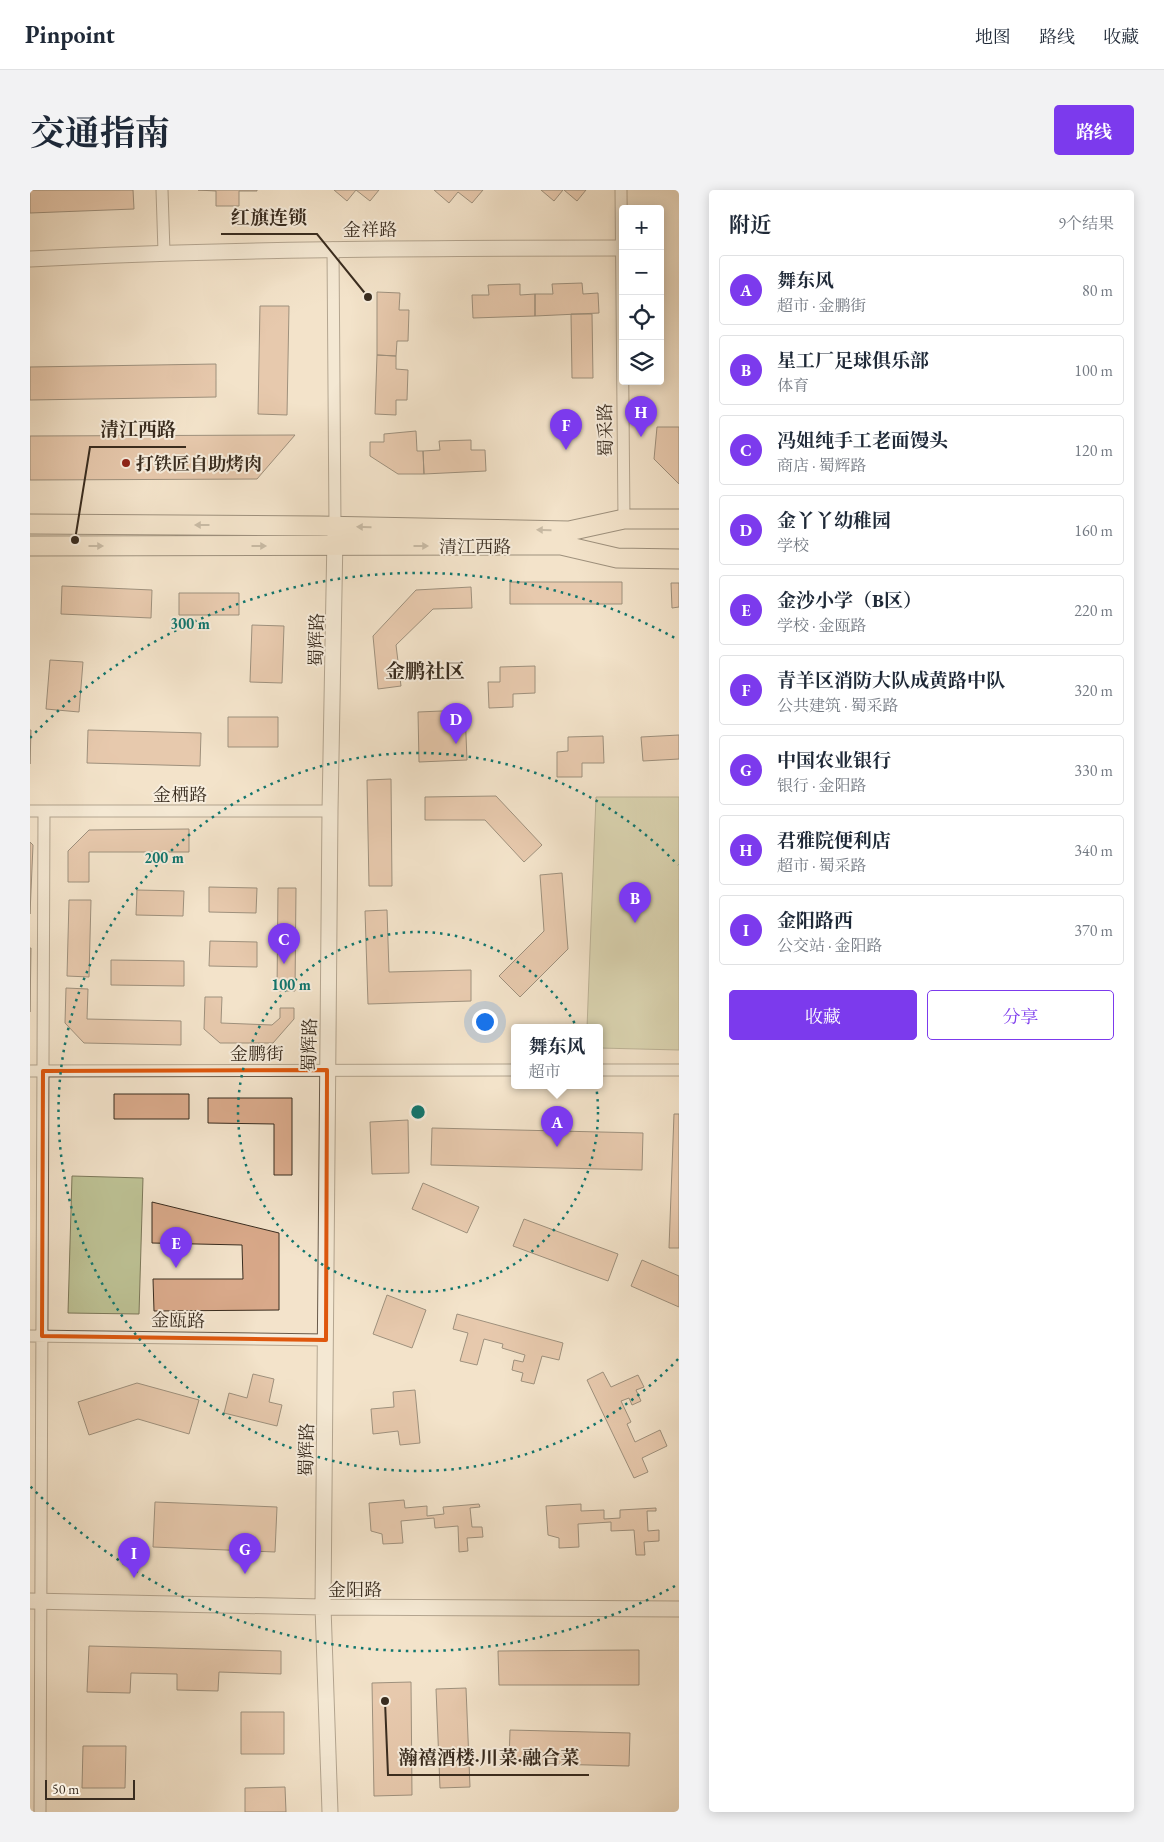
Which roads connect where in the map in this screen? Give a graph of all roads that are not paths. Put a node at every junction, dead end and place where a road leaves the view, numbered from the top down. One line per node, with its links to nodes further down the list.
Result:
1 (162, 190): 7 (street)
2 (620, 190): 3 (street, 蜀采路)
3 (620, 205)
4 (333, 248): 5 (street, 金祥路); 7 (street, 金祥路); 11 (street, 蜀辉路)
5 (619, 248)
6 (621, 250): 13 (street, 蜀采路)
7 (164, 252): 8 (street, 金祥路)
8 (30, 259)
9 (679, 519): 13 (main road)
10 (30, 524): 11 (main road, 清江西路, one-way to 10)
11 (335, 527): 14 (main road, 清江西路, one-way to 11); 16 (street, 蜀辉路)
12 (679, 530): 13 (main road)
13 (620, 531): 14 (main road); 17 (main road)
14 (565, 538): 16 (main road, 清江西路, one-way to 14); 18 (main road, 清江西路)
15 (30, 546): 16 (main road, 清江西路, one-way to 16)
16 (335, 547): 21 (street, 蜀辉路)
17 (679, 547)
18 (679, 559)
19 (30, 811): 20 (street, 金栖路)
20 (44, 811): 21 (street, 金栖路); 27 (street)
21 (330, 811): 22 (street, 蜀辉路)
22 (327, 1070): 23 (street, 金鹏街); 27 (street, 金鹏街); 29 (street, 蜀辉路)
23 (511, 1070)
24 (603, 1070): 25 (street)
25 (679, 1070)
26 (30, 1071): 27 (street, 金鹏街)
27 (43, 1071): 28 (street)
28 (36, 1336): 29 (street, 金瓯路); 30 (street)
29 (326, 1340): 31 (street, 蜀辉路)
30 (35, 1602): 31 (street, 金阳路); 33 (street)
31 (323, 1607): 32 (street, 金阳路); 34 (street, 蜀辉路)
32 (679, 1608)
33 (40, 1812)
34 (330, 1812)

